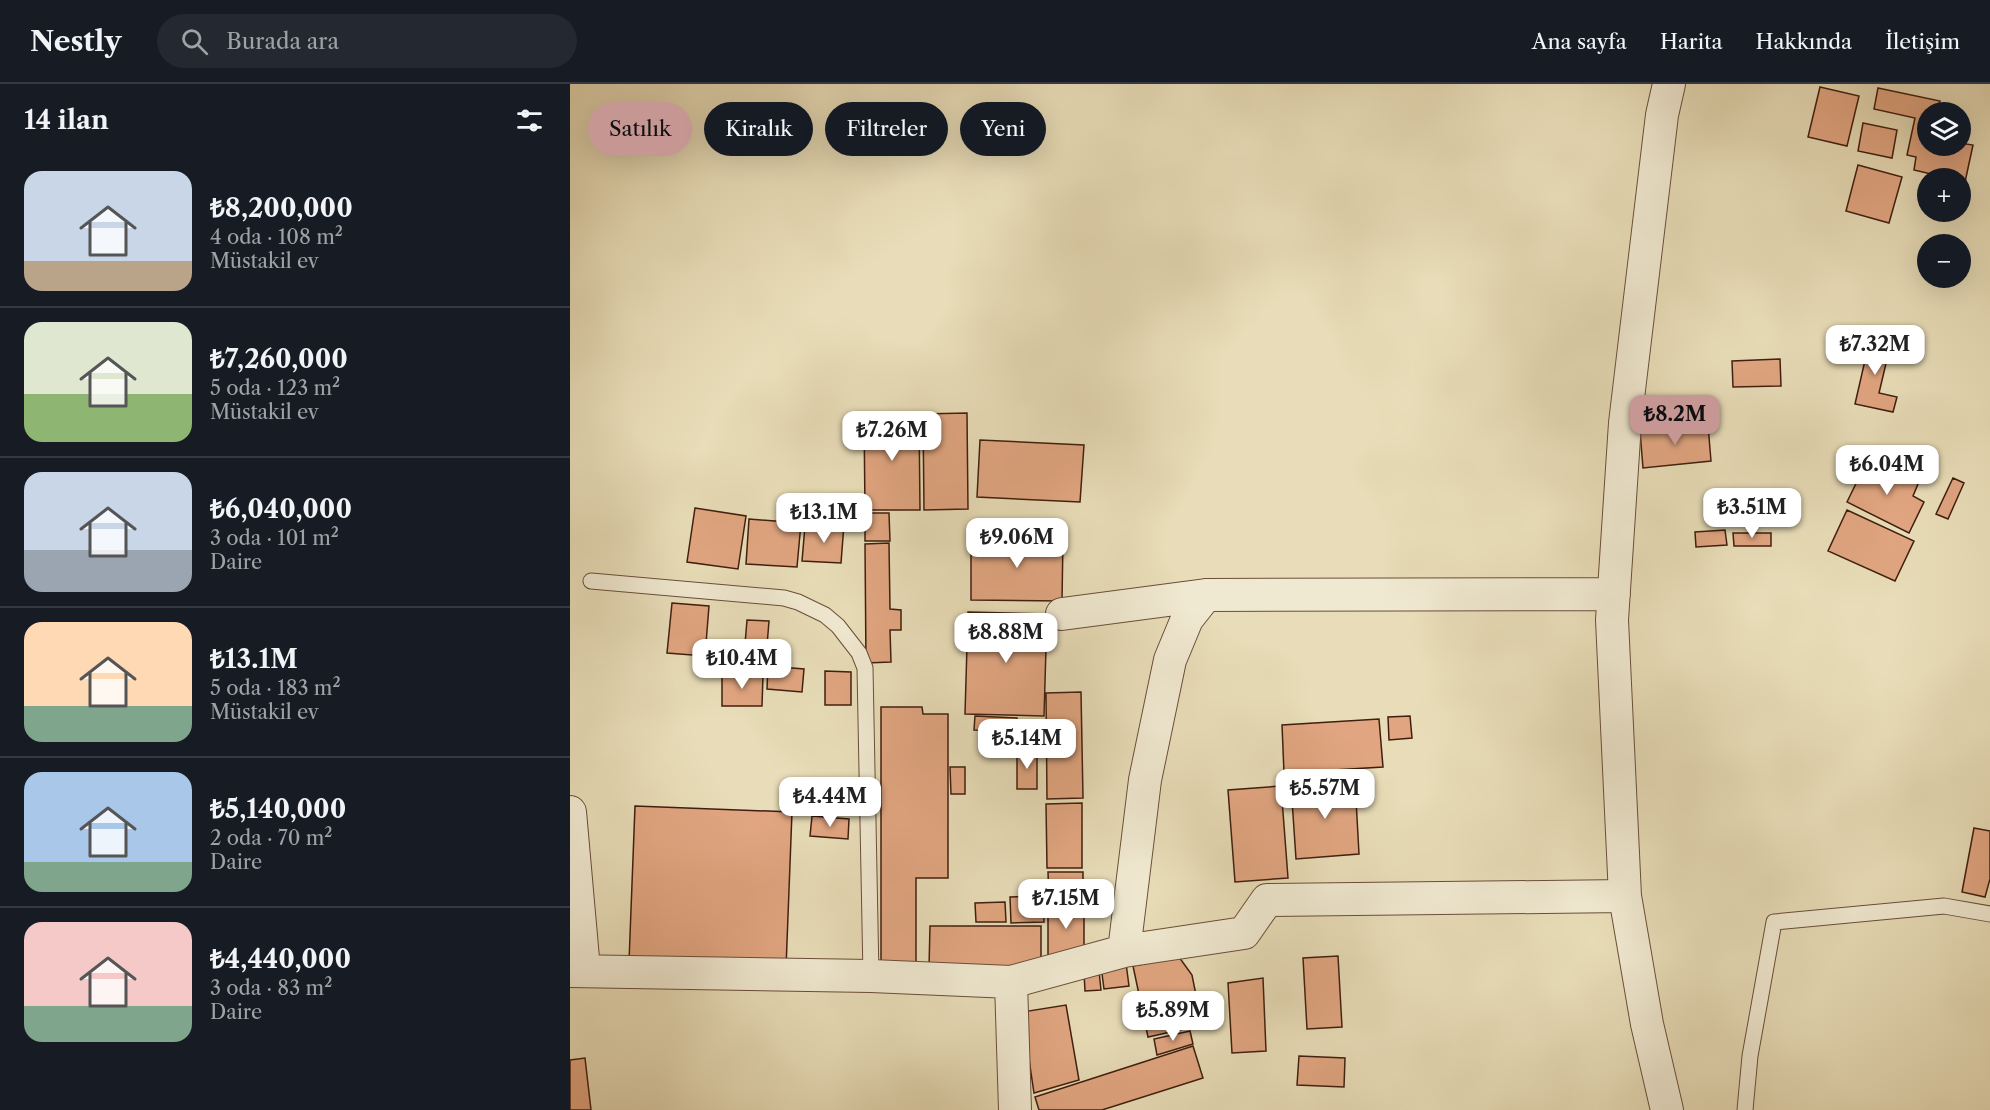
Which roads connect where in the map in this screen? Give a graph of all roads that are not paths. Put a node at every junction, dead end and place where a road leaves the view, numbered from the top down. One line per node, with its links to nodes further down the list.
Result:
1 (1669, 84): 3 (street)
2 (591, 580): 11 (lane)
3 (1614, 594): 4 (street); 7 (street)
4 (1206, 595): 5 (street); 9 (street)
5 (1062, 614)
6 (570, 812): 10 (street)
7 (1625, 896): 9 (street); 14 (street)
8 (1990, 914): 15 (lane)
9 (1124, 951): 12 (street)
10 (577, 970): 11 (street)
11 (871, 976): 12 (street)
12 (1011, 982): 13 (street)
13 (1016, 1110)
14 (1667, 1110)
15 (1745, 1110)

